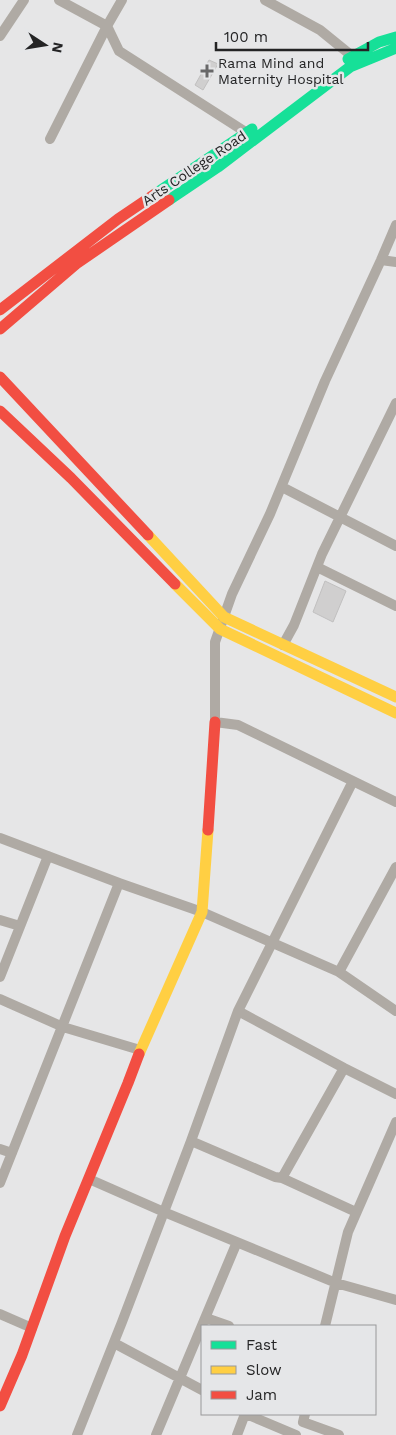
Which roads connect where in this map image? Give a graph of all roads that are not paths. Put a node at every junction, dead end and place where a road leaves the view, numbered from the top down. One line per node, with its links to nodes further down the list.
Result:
1 (24, 0): 6 (street)
2 (59, 0): 5 (street)
3 (122, 0): 5 (street)
4 (265, 0): 9 (street)
5 (107, 26): 10 (street); 11 (street)
6 (0, 36)
7 (396, 37): 9 (main road, Arts College Road)
8 (396, 48): 16 (main road)
9 (352, 56): 10 (main road, Arts College Road)
10 (247, 133): 15 (main road, Arts College Road)
11 (50, 139)
12 (396, 225): 13 (street)
13 (381, 260): 14 (street); 20 (street)
14 (396, 262)
15 (0, 310)
16 (0, 329)
17 (0, 377): 25 (main road)
18 (396, 403): 21 (street)
19 (0, 411): 26 (main road)
20 (282, 488): 21 (street); 25 (street)
21 (340, 517): 22 (street); 23 (street)
22 (396, 546)
23 (317, 567): 24 (street); 27 (street)
24 (396, 606)
25 (224, 617): 26 (street); 27 (main road)
26 (220, 629): 29 (main road); 30 (street)
27 (283, 645): 28 (main road)
28 (396, 697)
29 (396, 713)
30 (215, 722): 31 (street); 37 (main road)
31 (353, 781): 32 (street); 40 (street)
32 (396, 802)
33 (0, 838): 34 (street)
34 (48, 856): 36 (street); 39 (street)
35 (396, 867): 41 (street)
36 (120, 883): 37 (street); 46 (street)
37 (202, 912): 40 (street); 47 (main road)
38 (0, 920): 39 (street)
39 (20, 926): 42 (street)
40 (272, 943): 41 (street); 44 (street)
41 (338, 972): 45 (street)
42 (0, 977)
43 (0, 999): 46 (street)
44 (238, 1011): 48 (street); 51 (street)
45 (396, 1011)
46 (62, 1026): 47 (street); 54 (street)
47 (140, 1050): 56 (main road)
48 (344, 1068): 49 (street); 55 (street)
49 (396, 1094)
50 (396, 1122): 52 (street)
51 (191, 1141): 55 (street); 58 (street)
52 (391, 1144): 59 (street)
53 (0, 1149): 54 (street)
54 (12, 1153): 57 (street)
55 (282, 1178): 59 (street)
56 (89, 1180): 58 (street); 68 (main road)
57 (0, 1183)
58 (164, 1212): 60 (street); 70 (street)
59 (356, 1212): 61 (street)
60 (237, 1242): 61 (street); 64 (street)
61 (336, 1283): 62 (street); 67 (street)
62 (396, 1300)
63 (0, 1314): 68 (street)
64 (206, 1318): 65 (street); 66 (street)
65 (203, 1325)
66 (226, 1325)
67 (325, 1325)
68 (32, 1328): 73 (main road)
69 (201, 1330): 71 (street)
70 (114, 1343): 71 (street); 77 (street)
71 (180, 1378): 72 (street); 78 (street)
72 (201, 1389)
73 (0, 1406)
74 (245, 1415): 79 (street)
75 (247, 1415): 80 (street)
76 (304, 1418): 80 (street); 81 (street)
77 (77, 1435)
78 (156, 1435)
79 (237, 1435)
80 (297, 1435)
81 (339, 1435)

